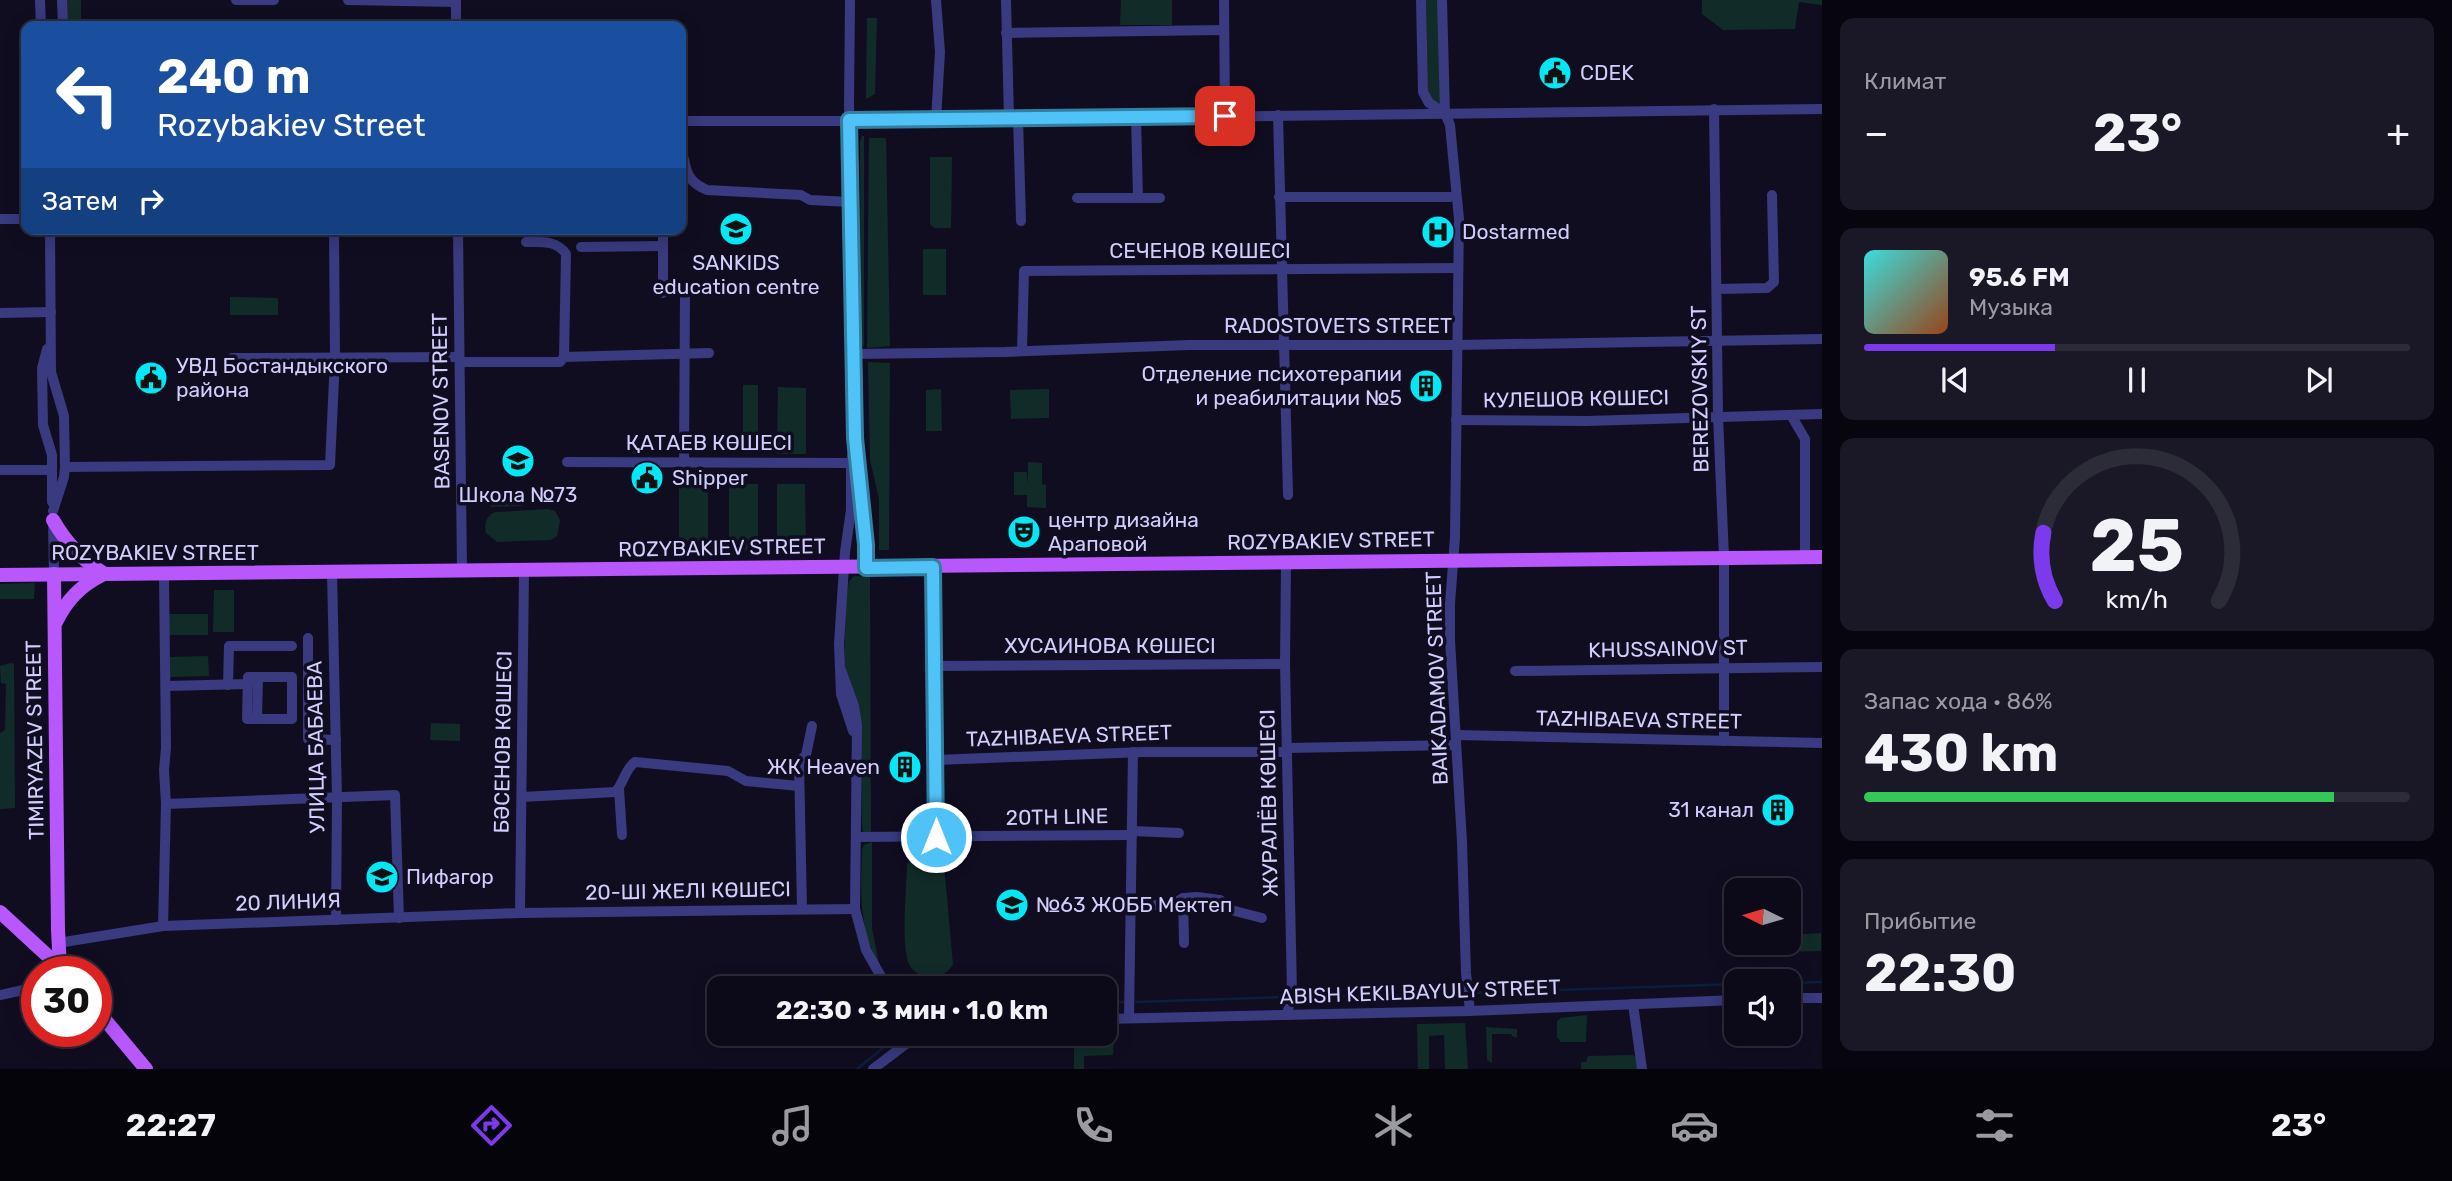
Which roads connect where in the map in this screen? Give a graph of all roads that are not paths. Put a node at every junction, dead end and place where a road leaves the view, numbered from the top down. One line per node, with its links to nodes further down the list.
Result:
1 (40, 0): 15 (street)
2 (62, 0): 16 (street)
3 (236, 0): 4 (street)
4 (274, 0)
5 (348, 0): 12 (street)
6 (850, 0): 27 (street)
7 (936, 0): 28 (street)
8 (1006, 0): 19 (street)
9 (1224, 0): 18 (street)
10 (1421, 0): 14 (street, BAIKADAMOV STREET)
11 (1442, 0): 13 (street, BAIKADAMOV STREET)
12 (456, 1): 17 (street)
13 (1442, 17): 14 (street); 22 (street, BAIKADAMOV STREET)
14 (1421, 18): 22 (street, BAIKADAMOV STREET)
15 (41, 21)
16 (62, 21)
17 (456, 21)
18 (1224, 30): 19 (street); 24 (street)
19 (1006, 33): 26 (street)
20 (1714, 109): 21 (street); 22 (street); 50 (street, BEREZOVSKIY ST)
21 (1822, 109)
22 (1445, 113): 23 (street); 48 (street, BAIKADAMOV STREET)
23 (1279, 115): 24 (street); 32 (street)
24 (1225, 116): 25 (street)
25 (1136, 117): 26 (street); 35 (street)
26 (1013, 118): 28 (street); 40 (street)
27 (849, 120): 28 (street); 29 (street); 37 (street)
28 (936, 120)
29 (686, 121)
30 (686, 168): 37 (street)
31 (1772, 195): 50 (street)
32 (1279, 197): 33 (street); 49 (street)
33 (1450, 197)
34 (1077, 198): 35 (street)
35 (1138, 198): 36 (street)
36 (1160, 198)
37 (851, 202): 63 (street)
38 (0, 219): 39 (street)
39 (21, 219)
40 (1021, 221)
41 (50, 235): 53 (street, TIMIRYAZEV STREET)
42 (334, 235): 66 (street)
43 (458, 235): 67 (street, BASENOV STREET)
44 (663, 235): 46 (street)
45 (526, 242): 64 (street)
46 (663, 246): 47 (street); 51 (street)
47 (581, 247)
48 (1457, 268): 49 (street, СЕЧЕНОВ КӨШЕСІ); 59 (street, BAIKADAMOV STREET)
49 (1280, 270): 58 (street); 60 (street, СЕЧЕНОВ КӨШЕСІ)
50 (1717, 289): 57 (street, BEREZOVSKIY ST)
51 (663, 293)
52 (685, 295): 61 (street)
53 (51, 312): 54 (street); 55 (street, TIMIRYAZEV STREET)
54 (0, 313)
55 (51, 332): 76 (street, TIMIRYAZEV STREET); 78 (street, TIMIRYAZEV STREET)
56 (1822, 339): 57 (street, RADOSTOVETS STREET)
57 (1718, 340): 59 (street, RADOSTOVETS STREET); 70 (street, BEREZOVSKIY ST)
58 (1284, 345): 59 (street, RADOSTOVETS STREET); 60 (street, RADOSTOVETS STREET); 79 (street)
59 (1457, 345): 71 (street, BAIKADAMOV STREET)
60 (1022, 351): 63 (street, RADOSTOVETS STREET)
61 (684, 354): 62 (street); 64 (street); 73 (street)
62 (709, 354)
63 (854, 354): 72 (street)
64 (564, 357): 67 (street)
65 (232, 358): 66 (street)
66 (335, 358): 67 (street); 76 (street)
67 (459, 360): 90 (street, BASENOV STREET)
68 (1822, 414): 69 (street, КУЛЕШОВ КӨШЕСІ)
69 (1791, 415): 70 (street, КУЛЕШОВ КӨШЕСІ); 82 (street)
70 (1718, 416): 71 (street, КУЛЕШОВ КӨШЕСІ); 81 (street, BEREZOVSKIY ST)
71 (1456, 419): 84 (street, BAIKADAMOV STREET)
72 (855, 438): 75 (street); 88 (street)
73 (684, 461): 74 (street, ҚАТАЕВ КӨШЕСІ); 75 (street, ҚАТАЕВ КӨШЕСІ)
74 (567, 462)
75 (851, 463): 87 (street)
76 (65, 467): 80 (street, TIMIRYAZEV STREET)
77 (0, 470): 78 (street)
78 (52, 470): 80 (street, TIMIRYAZEV STREET)
79 (1288, 495)
80 (53, 516): 92 (street, TIMIRYAZEV STREET); 93 (main road)
81 (1724, 557): 82 (main road, ROZYBAKIEV STREET); 84 (main road, ROZYBAKIEV STREET); 101 (street, BEREZOVSKIY ST)
82 (1805, 557): 83 (main road, ROZYBAKIEV STREET)
83 (1822, 557)
84 (1452, 561): 85 (main road, ROZYBAKIEV STREET); 111 (street, BAIKADAMOV STREET)
85 (1286, 562): 86 (main road, ROZYBAKIEV STREET); 99 (street, ЖУРАЛЁВ КӨШЕСІ)
86 (933, 567): 88 (main road, ROZYBAKIEV STREET); 100 (street)
87 (844, 568): 88 (main road, ROZYBAKIEV STREET); 89 (main road, ROZYBAKIEV STREET); 125 (street)
88 (866, 568)
89 (524, 571): 90 (main road, ROZYBAKIEV STREET); 119 (street, БӘСЕНОВ КӨШЕСІ)
90 (462, 572): 91 (main road, ROZYBAKIEV STREET)
91 (332, 573): 95 (main road, ROZYBAKIEV STREET); 110 (street, УЛИЦА БАБАЕВА)
92 (54, 574): 93 (main road, ROZYBAKIEV STREET); 94 (main road, ROZYBAKIEV STREET); 96 (main road, TIMIRYAZEV STREET)
93 (104, 574): 95 (main road, ROZYBAKIEV STREET); 96 (main road)
94 (0, 575)
95 (164, 575): 107 (street)
96 (54, 627): 137 (main road, TIMIRYAZEV STREET)
97 (308, 638): 110 (street)
98 (292, 646): 106 (street)
99 (1285, 664): 100 (street, ХУСАИНОВА КӨШЕСІ); 114 (street, ЖУРАЛЁВ КӨШЕСІ)
100 (934, 666): 116 (street)
101 (1723, 667): 102 (street, KHUSSAINOV ST); 103 (street, KHUSSAINOV ST); 112 (street, BEREZOVSKIY ST)
102 (1822, 667)
103 (1515, 671)
104 (258, 677): 105 (street); 108 (street); 108 (street)
105 (248, 684): 106 (street); 108 (street)
106 (228, 685): 107 (street)
107 (166, 686): 121 (street)
108 (257, 719)
109 (812, 726): 117 (street)
110 (336, 740): 120 (street, УЛИЦА БАБАЕВА)
111 (1456, 740): 112 (street, TAZHIBAEVA STREET); 114 (street, TAZHIBAEVA STREET); 148 (street, BAIKADAMOV STREET)
112 (1724, 741): 113 (street, TAZHIBAEVA STREET)
113 (1822, 743)
114 (1287, 750): 115 (street, TAZHIBAEVA STREET); 149 (street, ЖУРАЛЁВ КӨШЕСІ)
115 (1133, 752): 116 (street, TAZHIBAEVA STREET); 122 (street)
116 (936, 760): 126 (street)
117 (799, 786): 118 (street); 129 (street)
118 (619, 789): 119 (street); 124 (street)
119 (522, 797): 132 (street, БӘСЕНОВ КӨШЕСІ)
120 (337, 798): 121 (street); 133 (street); 135 (street, УЛИЦА БАБАЕВА)
121 (166, 804): 136 (street)
122 (1132, 833): 123 (street, 20TH LINE); 126 (street, 20TH LINE); 128 (street)
123 (1178, 833)
124 (622, 835)
125 (856, 836): 126 (street, 20TH LINE); 130 (street)
126 (936, 837)
127 (1183, 898): 128 (street); 134 (street); 138 (street)
128 (1131, 905): 151 (street)
129 (802, 909): 130 (street, 20-ШІ ЖЕЛІ КӨШЕСІ); 132 (street, 20-ШІ ЖЕЛІ КӨШЕСІ)
130 (855, 909): 141 (street)
131 (0, 912): 139 (main road)
132 (520, 913): 133 (street, 20 ЛИНИЯ)
133 (399, 918): 135 (street, 20 ЛИНИЯ)
134 (1262, 918)
135 (336, 920): 136 (street, 20 ЛИНИЯ)
136 (163, 926): 137 (street, 20 ЛИНИЯ)
137 (58, 943): 140 (main road, TIMIRYAZEV STREET)
138 (1184, 943)
139 (46, 956)
140 (59, 956)
141 (881, 976)
142 (21, 990): 143 (street)
143 (0, 995)
144 (1801, 998): 145 (street)
145 (1822, 998)
146 (1724, 1000): 147 (street, ABISH KEKILBAYULY STREET)
147 (1633, 1004): 148 (street, ABISH KEKILBAYULY STREET); 156 (street)
148 (1470, 1011): 149 (street, ABISH KEKILBAYULY STREET)
149 (1287, 1015): 151 (street, ABISH KEKILBAYULY STREET)
150 (1117, 1018): 151 (street, ABISH KEKILBAYULY STREET)
151 (1129, 1018)
152 (112, 1028): 154 (main road)
153 (903, 1046): 155 (street)
154 (146, 1069)
155 (873, 1069)
156 (1642, 1069)

